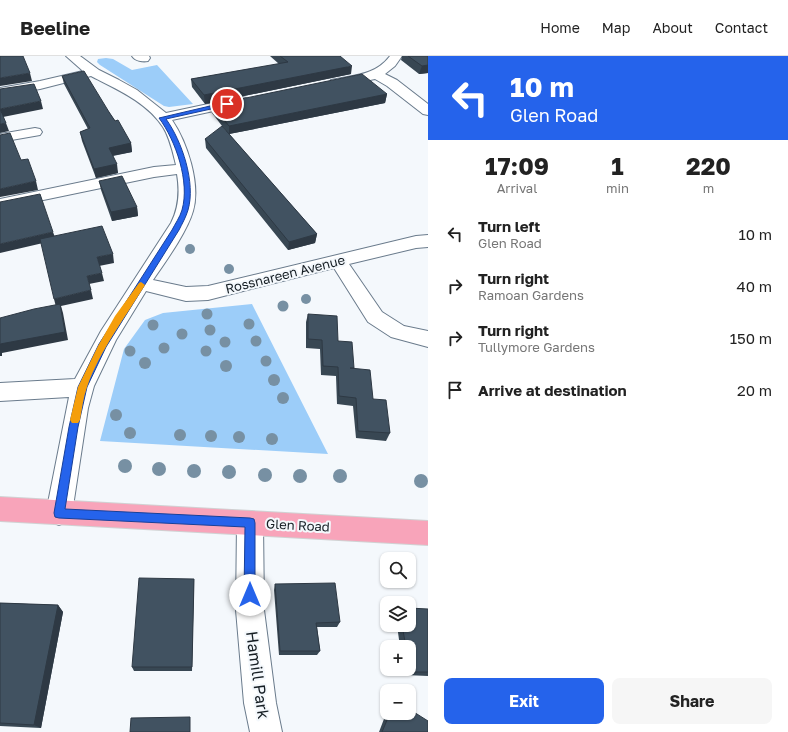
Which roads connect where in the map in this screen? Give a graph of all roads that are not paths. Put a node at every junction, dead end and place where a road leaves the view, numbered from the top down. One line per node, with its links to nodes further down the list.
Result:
1 (396, 56): 3 (street)
2 (84, 61): 5 (street); 8 (street)
3 (375, 74): 4 (street); 7 (street)
4 (320, 86)
5 (0, 92)
6 (250, 99): 8 (street)
7 (428, 112)
8 (162, 118): 11 (street)
9 (35, 132): 10 (street)
10 (0, 138)
11 (185, 169): 12 (street); 15 (street)
12 (0, 204)
13 (428, 241): 14 (street, Rossnareen Avenue)
14 (338, 262): 15 (street, Rossnareen Avenue); 16 (street)
15 (142, 284): 17 (street)
16 (428, 339)
17 (82, 387): 18 (street); 20 (street)
18 (0, 392)
19 (0, 509): 20 (main road, Glen Road)
20 (59, 513): 21 (main road, Glen Road)
21 (250, 523): 22 (main road, Glen Road); 23 (street, Hamill Park)
22 (428, 533)
23 (266, 732)

